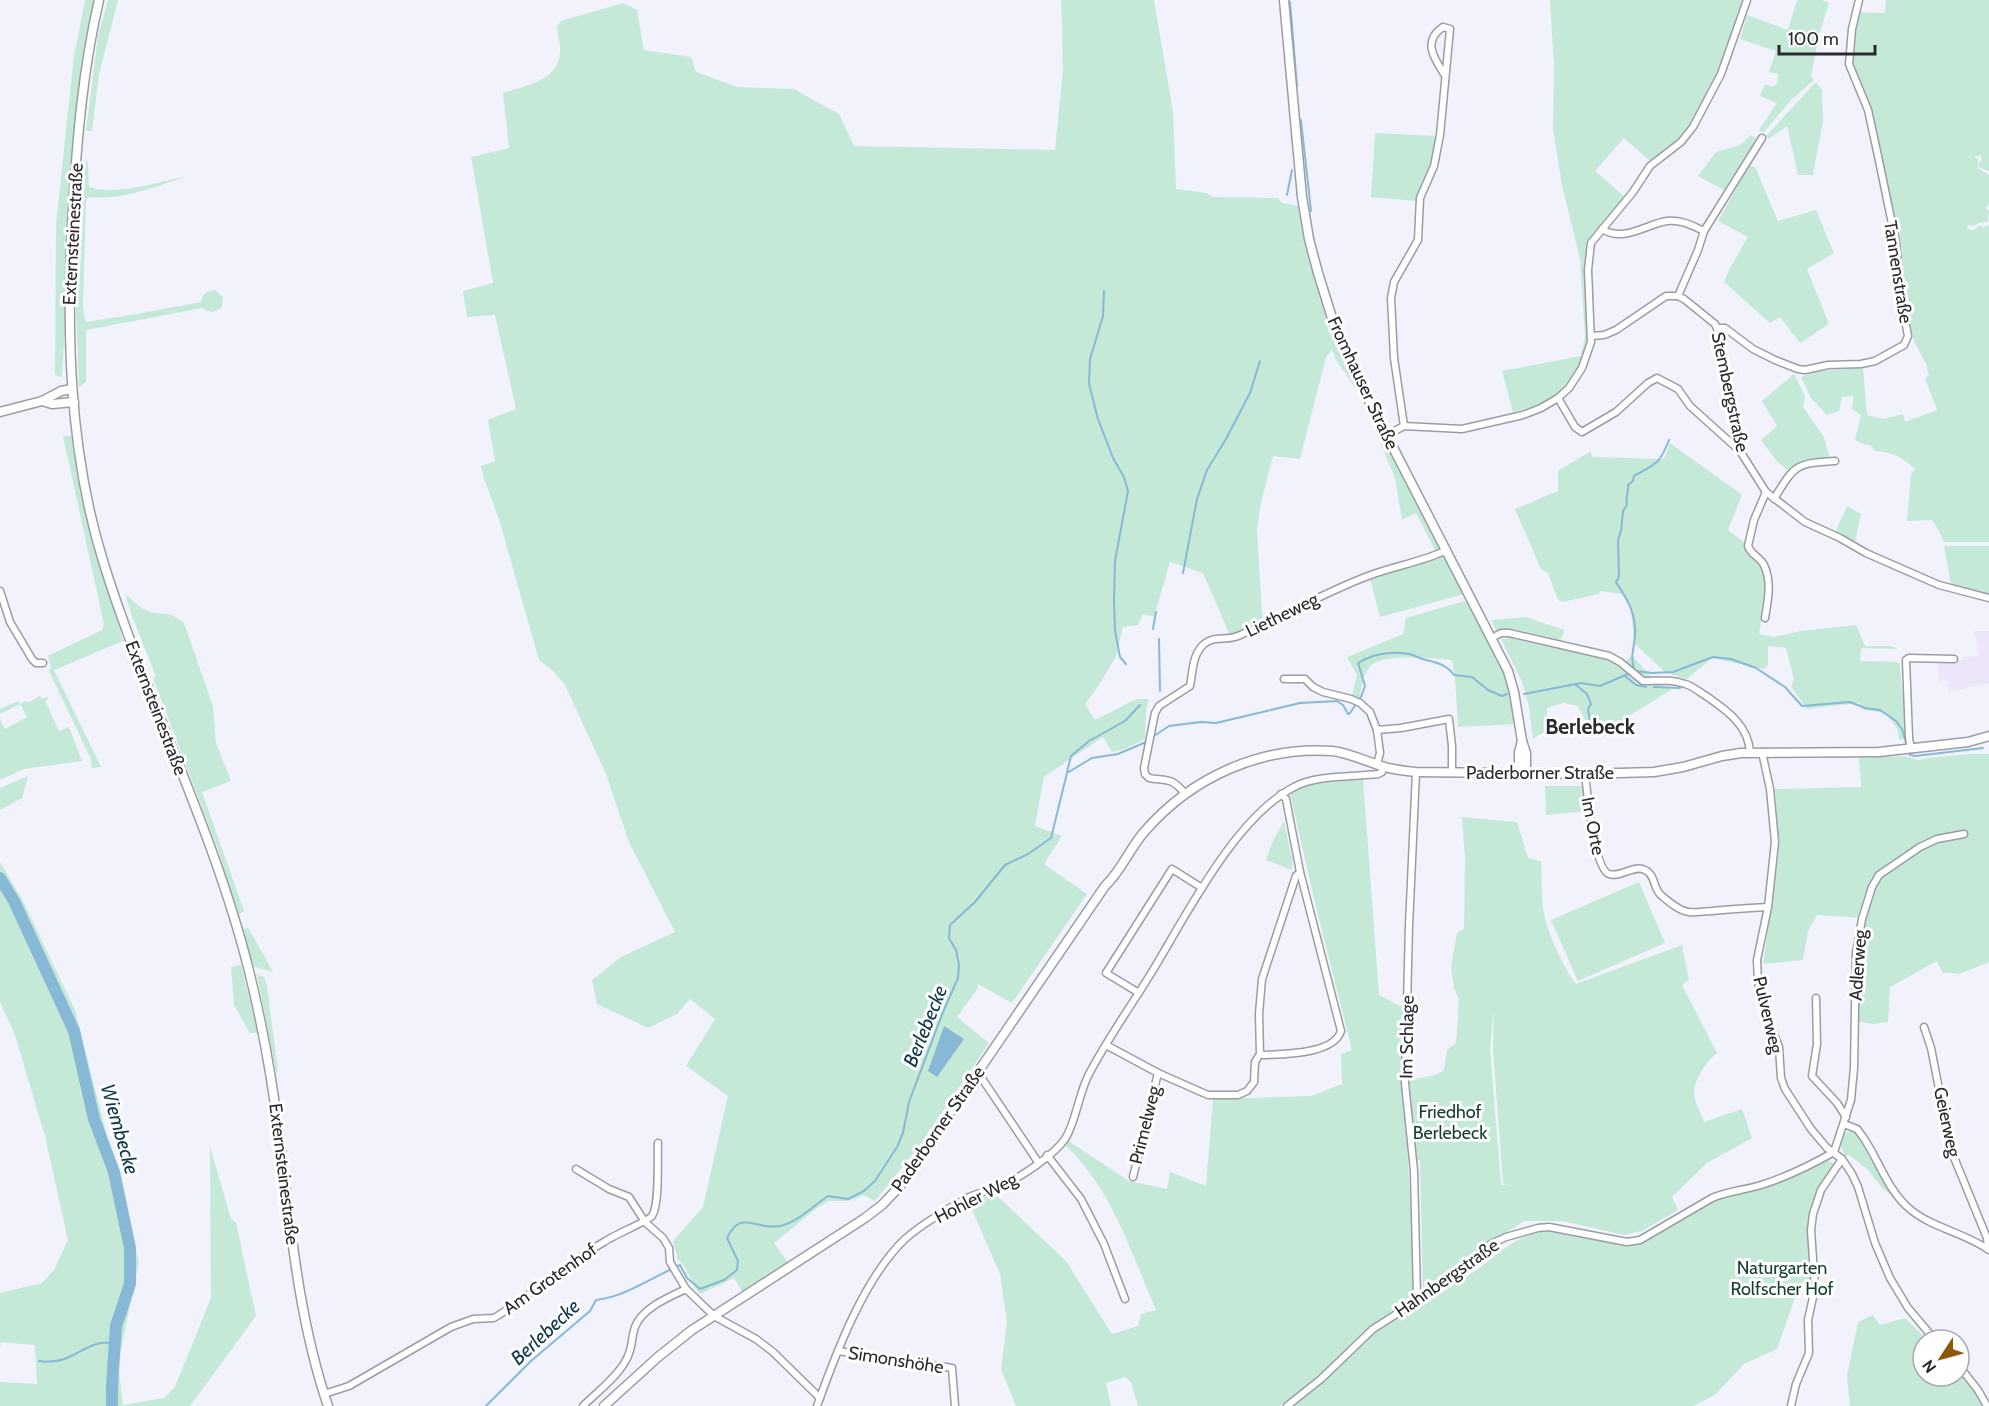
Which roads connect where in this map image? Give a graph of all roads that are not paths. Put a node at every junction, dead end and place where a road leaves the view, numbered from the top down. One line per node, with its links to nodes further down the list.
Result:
1 (99, 0): 12 (main road, Externsteinestraße)
2 (1284, 0): 18 (main road, Fromhauser Straße)
3 (1747, 0): 7 (street)
4 (1859, 0): 10 (street, Tannenstraße)
5 (1444, 75): 5 (street); 17 (street)
6 (1762, 138): 8 (street)
7 (1602, 229): 8 (street); 11 (street)
8 (1704, 231): 9 (street)
9 (1678, 296): 10 (street, Stembergstraße); 11 (street)
10 (1717, 328): 19 (street, Stembergstraße)
11 (1592, 336): 13 (street)
12 (72, 389): 14 (main road); 15 (main road, Externsteinestraße)
13 (1558, 398): 17 (street); 19 (street)
14 (42, 401): 15 (main road); 16 (main road)
15 (74, 402): 71 (main road, Externsteinestraße)
16 (0, 412)
17 (1404, 426): 18 (street)
18 (1387, 435): 23 (main road, Fromhauser Straße)
19 (1740, 451): 21 (street, Stembergstraße)
20 (1835, 461): 22 (street)
21 (1766, 492): 22 (street, Stembergstraße); 26 (street)
22 (1774, 499): 25 (street, Stembergstraße)
23 (1447, 550): 27 (main road, Fromhauser Straße); 41 (street, Lietheweg)
24 (0, 591): 29 (street)
25 (1989, 598)
26 (1765, 618)
27 (1492, 638): 34 (street); 39 (main road, Fromhauser Straße)
28 (1954, 659): 33 (street)
29 (43, 663)
30 (1284, 679): 31 (street)
31 (1377, 730): 36 (street); 38 (street)
32 (1987, 740): 33 (main road, Paderborner Straße)
33 (1908, 750): 35 (main road, Paderborner Straße)
34 (1750, 753): 35 (main road, Paderborner Straße); 40 (main road, Paderborner Straße)
35 (1762, 753): 46 (street, Pulverweg)
36 (1380, 765): 37 (main road, Paderborner Straße); 41 (main road, Paderborner Straße); 42 (street, Hohler Weg)
37 (1416, 772): 38 (main road, Paderborner Straße); 66 (street, Im Schlage)
38 (1452, 773): 39 (main road, Paderborner Straße)
39 (1523, 773): 40 (main road, Paderborner Straße)
40 (1585, 774): 46 (street, Im Orte)
41 (1185, 794): 53 (main road, Paderborner Straße)
42 (1281, 794): 44 (street); 45 (street, Hohler Weg)
43 (1964, 834): 54 (street, Adlerweg)
44 (1300, 872): 51 (street); 51 (street)
45 (1202, 888): 47 (street, Hohler Weg); 47 (street)
46 (1768, 907): 56 (street, Pulverweg)
47 (1139, 993): 50 (street, Hohler Weg)
48 (1816, 998): 54 (street)
49 (1924, 1027): 63 (street, Geierweg)
50 (1106, 1045): 52 (street); 57 (street, Hohler Weg)
51 (1260, 1054): 52 (street)
52 (1158, 1073): 61 (street, Primelweg)
53 (977, 1075): 59 (street); 67 (main road, Paderborner Straße)
54 (1845, 1120): 56 (street, Adlerweg); 63 (street)
55 (658, 1143): 62 (street)
56 (1834, 1152): 58 (street, Pulverweg); 66 (street, Hahnbergstraße)
57 (1047, 1155): 59 (street, Hohler Weg); 65 (street)
58 (1842, 1159): 68 (street, Pulverweg); 79 (street)
59 (1038, 1162): 69 (street, Hohler Weg)
60 (576, 1168): 62 (street)
61 (1132, 1177)
62 (645, 1222): 64 (street); 71 (street, Am Grotenhof)
63 (1988, 1250)
64 (686, 1289): 67 (street); 74 (street)
65 (1125, 1299)
66 (1420, 1301): 78 (street, Hahnbergstraße)
67 (714, 1316): 72 (street); 75 (main road, Paderborner Straße)
68 (1925, 1328)
69 (838, 1351): 72 (street, Hohler Weg); 77 (street, Simonshöhe)
70 (1971, 1381): 80 (street)
71 (324, 1394): 73 (main road, Externsteinestraße)
72 (820, 1398): 76 (street, Hohler Weg)
73 (328, 1406)
74 (583, 1406)
75 (604, 1406)
76 (817, 1406)
77 (955, 1406)
78 (1287, 1406)
79 (1791, 1406)
80 (1987, 1406)

